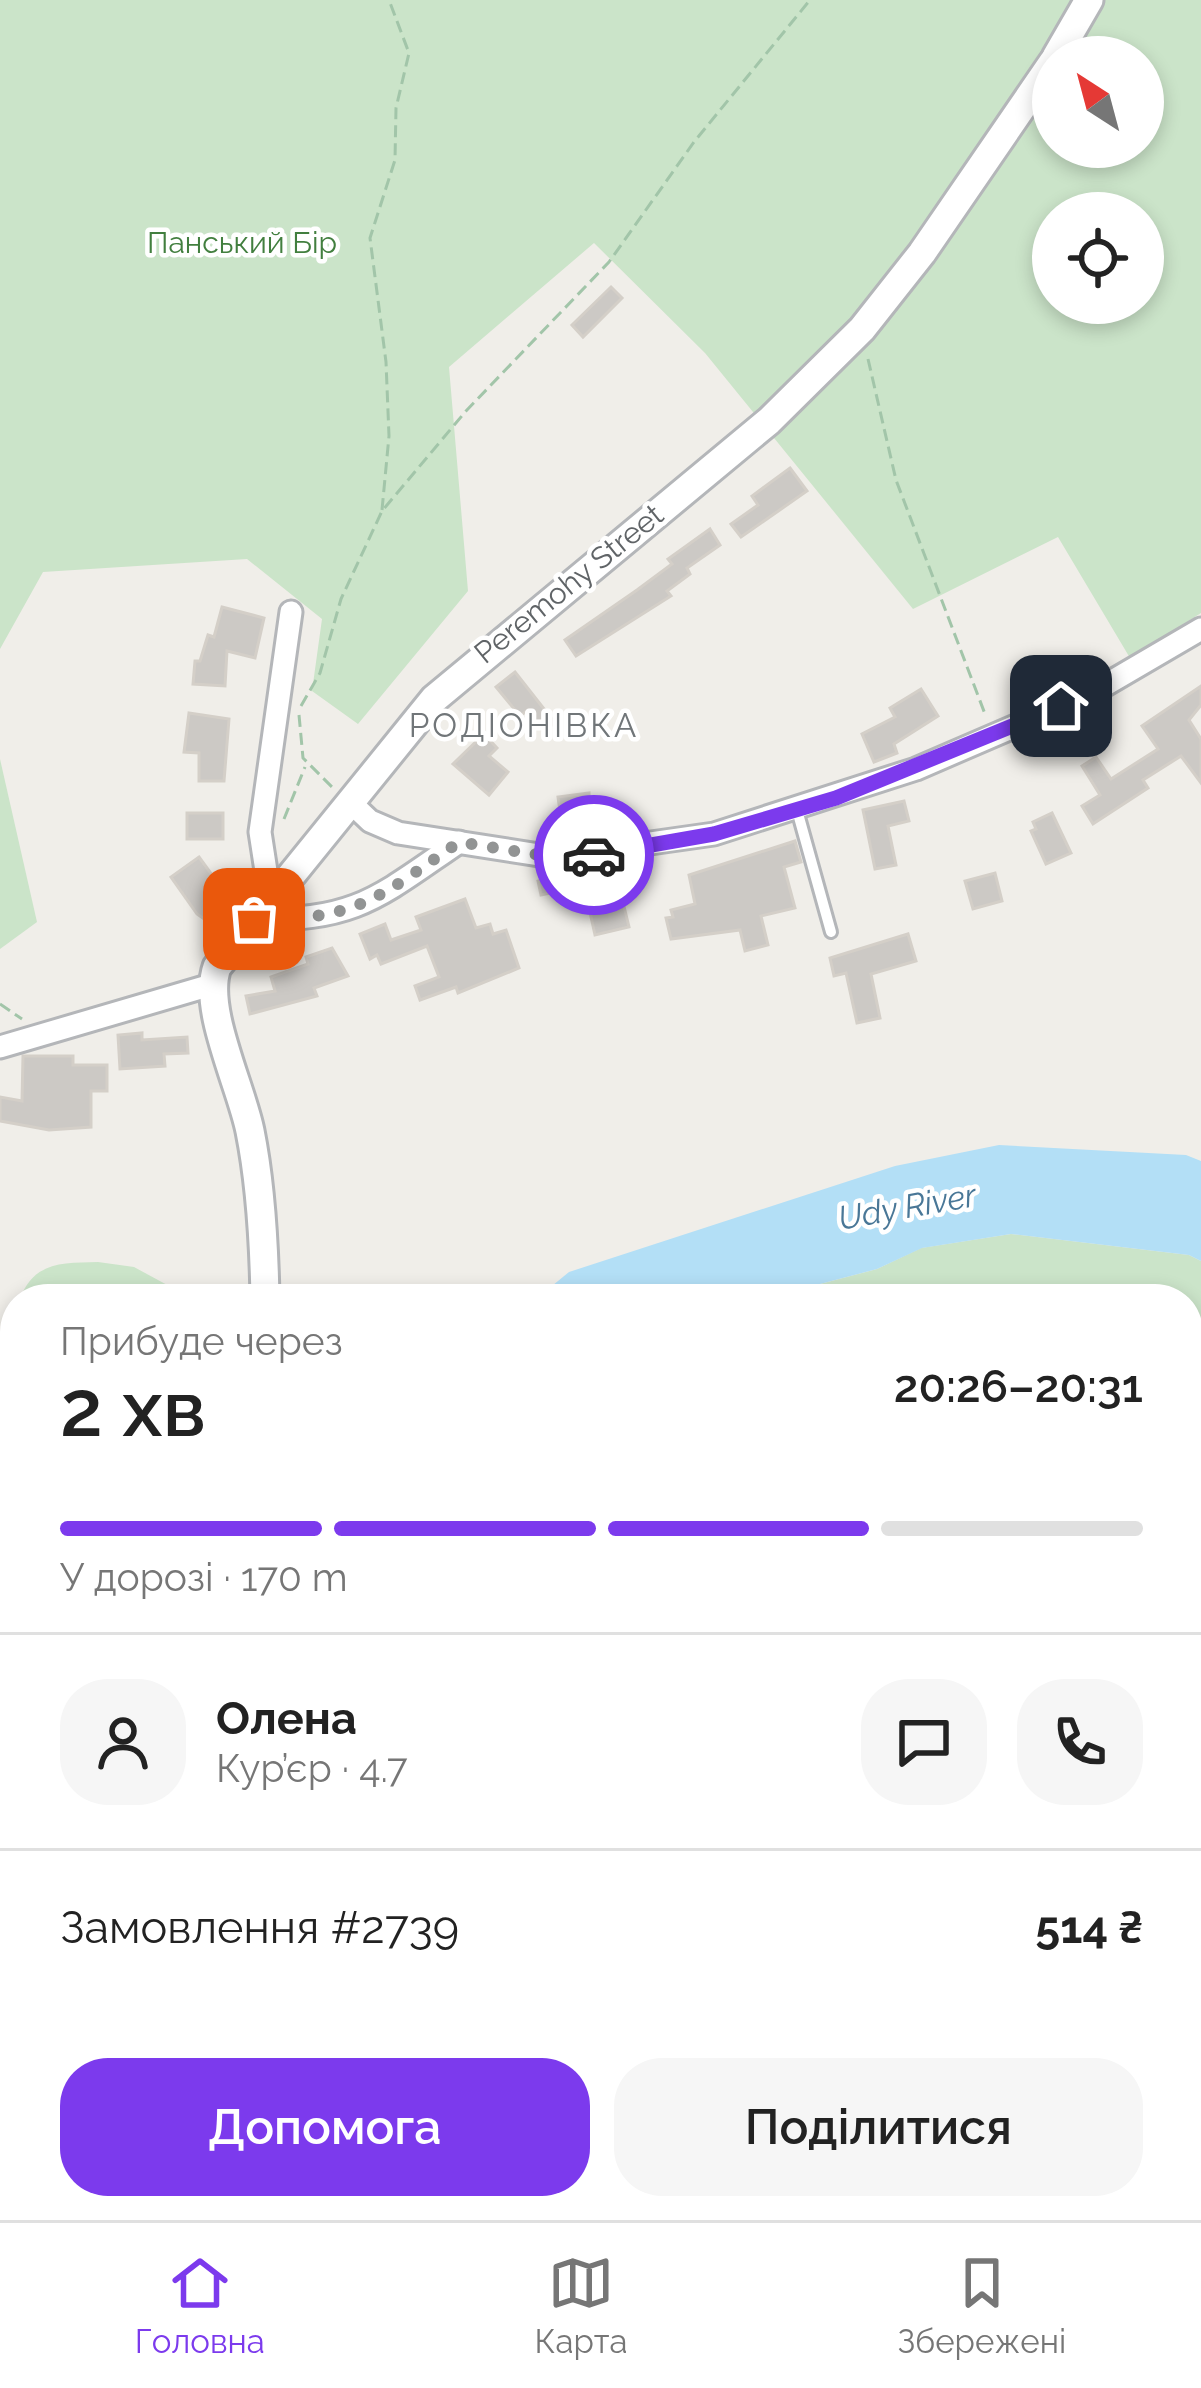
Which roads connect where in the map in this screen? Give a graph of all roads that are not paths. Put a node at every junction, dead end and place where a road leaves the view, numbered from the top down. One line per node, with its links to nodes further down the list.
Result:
1 (1088, 0): 2 (street, Peremohy Street)
2 (1067, 36)
3 (1032, 91): 6 (street, Peremohy Street)
4 (291, 612): 9 (street)
5 (1201, 628): 7 (street)
6 (349, 801): 8 (street); 9 (street, Peremohy Street)
7 (797, 810): 8 (street); 10 (lane)
8 (459, 842): 9 (street)
9 (262, 908): 11 (street, Peremohy Street)
10 (831, 932)
11 (211, 985): 12 (street); 13 (street)
12 (0, 1047)
13 (265, 1284)

